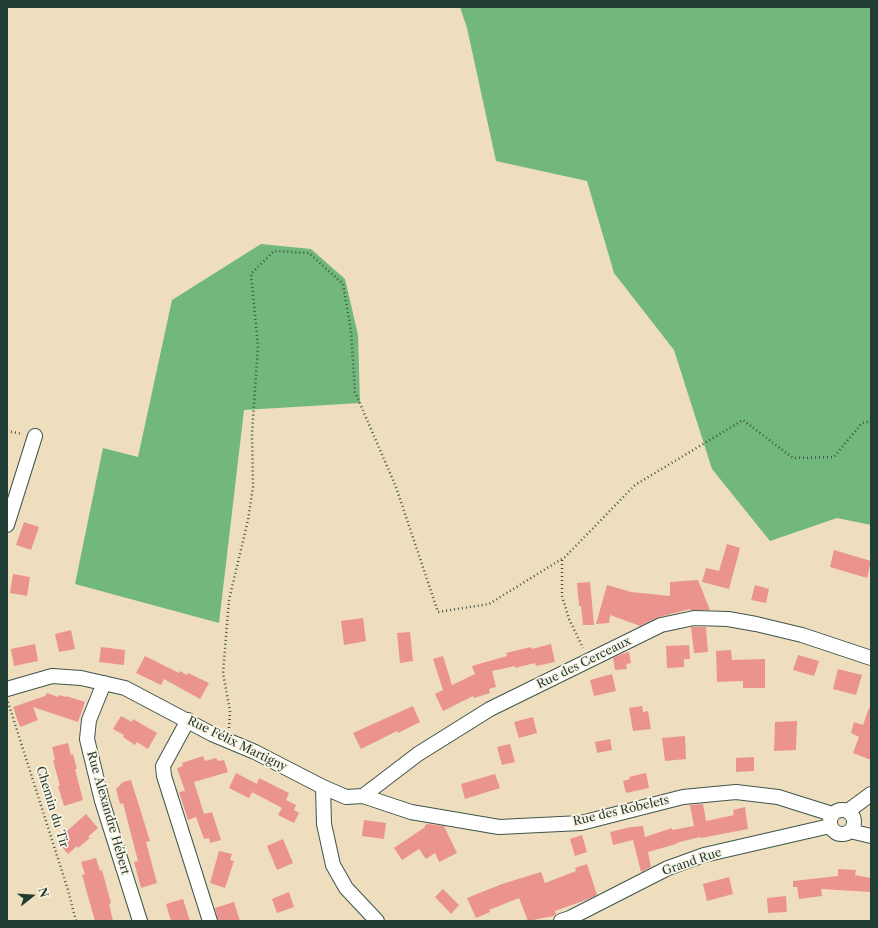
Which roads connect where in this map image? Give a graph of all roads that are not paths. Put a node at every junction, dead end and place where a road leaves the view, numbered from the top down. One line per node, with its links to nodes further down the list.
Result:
1 (35, 436): 2 (street)
2 (7, 525)
3 (871, 658): 9 (street, Rue des Cerceaux)
4 (104, 682): 5 (street, Rue Félix Martigny); 6 (street, Rue Félix Martigny); 14 (street, Rue Alexandre Hébert)
5 (7, 689)
6 (188, 720): 7 (street, Rue Félix Martigny); 15 (street)
7 (322, 787): 9 (street); 16 (street)
8 (871, 794): 10 (street)
9 (363, 796): 11 (street, Rue des Robelets)
10 (848, 811): 11 (street); 12 (street)
11 (831, 820): 12 (street); 17 (street, Grand Rue)
12 (850, 831): 13 (street)
13 (871, 836)
14 (140, 921)
15 (210, 921)
16 (377, 921)
17 (561, 921)

